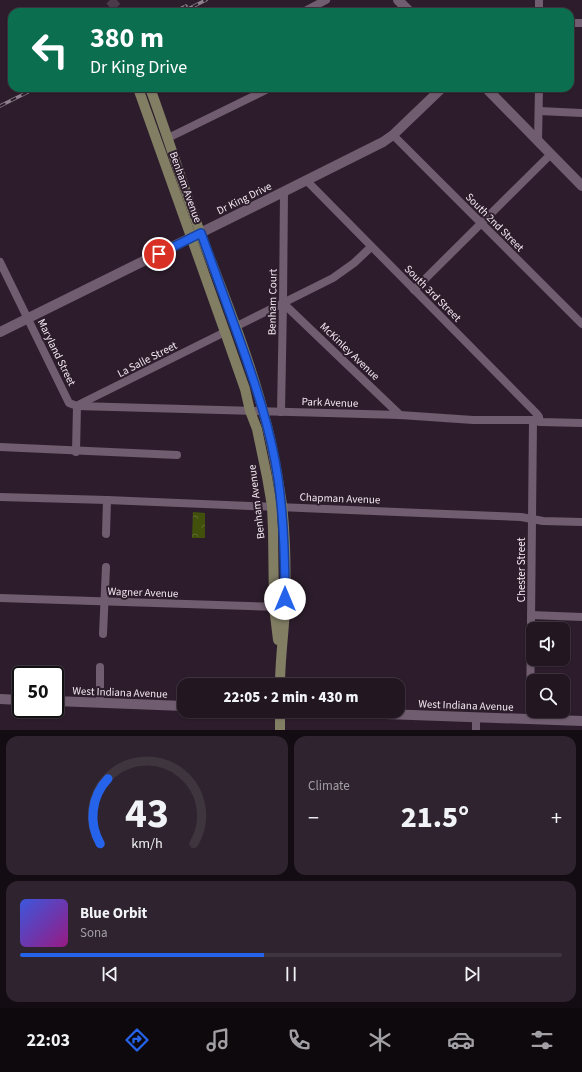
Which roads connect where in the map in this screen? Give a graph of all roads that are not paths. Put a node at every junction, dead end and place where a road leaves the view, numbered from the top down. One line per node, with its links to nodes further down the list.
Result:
1 (326, 0): 3 (street)
2 (398, 0): 4 (street)
3 (311, 8)
4 (406, 8)
5 (140, 92): 21 (main road, Benham Avenue)
6 (151, 92): 14 (main road, Benham Avenue)
7 (262, 92): 14 (street)
8 (438, 92): 13 (street, Dr King Drive)
9 (490, 92): 15 (street)
10 (539, 92): 11 (street)
11 (539, 111): 12 (street); 15 (street)
12 (582, 113)
13 (393, 135): 17 (street, Dr King Drive); 20 (street, South 2nd Street)
14 (168, 138): 21 (main road, Benham Avenue)
15 (538, 141): 16 (street)
16 (551, 154): 18 (street); 20 (street)
17 (306, 180): 19 (street, Dr King Drive); 22 (street, South 3rd Street)
18 (582, 186)
19 (284, 192): 21 (street, Dr King Drive); 25 (street, Benham Court)
20 (482, 223): 24 (street); 27 (street, South 2nd Street)
21 (196, 235): 26 (street, Dr King Drive); 28 (main road, Benham Avenue); 30 (main road, Benham Avenue)
22 (371, 247): 24 (street, South 3rd Street); 25 (street)
23 (0, 262): 26 (street, Maryland Street)
24 (414, 290): 36 (street, South 3rd Street)
25 (284, 303): 28 (street); 34 (street, Benham Court); 35 (street, McKinley Avenue)
26 (28, 318): 29 (street, Dr King Drive); 31 (street, Maryland Street)
27 (582, 324)
28 (235, 327): 33 (main road, Benham Avenue)
29 (0, 332)
30 (225, 332): 31 (street, La Salle Street); 32 (main road, Benham Avenue)
31 (77, 406): 32 (street, Park Avenue); 39 (street)
32 (250, 411): 33 (street, Park Avenue); 43 (main road, Benham Avenue)
33 (263, 411): 34 (street, Park Avenue); 43 (main road, Benham Avenue)
34 (281, 412): 35 (street, Park Avenue)
35 (400, 416): 36 (street, Park Avenue)
36 (536, 421): 37 (street, Park Avenue); 44 (street, Chester Street)
37 (582, 423)
38 (0, 447): 39 (street)
39 (76, 451): 40 (street)
40 (176, 455)
41 (0, 497): 42 (street, Chapman Avenue)
42 (107, 500): 43 (street, Chapman Avenue); 46 (street)
43 (277, 506): 44 (street, Chapman Avenue); 50 (main road, Benham Avenue)
44 (532, 519): 45 (street, Chapman Avenue); 51 (street, Chester Street)
45 (582, 522)
46 (106, 534)
47 (106, 567): 49 (street)
48 (0, 598): 49 (street, Wagner Avenue)
49 (104, 601): 50 (street, Wagner Avenue); 53 (street)
50 (280, 607): 55 (main road, Benham Avenue)
51 (532, 615): 52 (street); 64 (street, Chester Street)
52 (582, 617)
53 (103, 634)
54 (100, 667): 59 (street)
55 (280, 678)
56 (0, 699): 57 (street)
57 (12, 700)
58 (64, 701): 59 (street, West Indiana Avenue)
59 (100, 703): 60 (street, West Indiana Avenue)
60 (177, 706)
61 (405, 715): 63 (street, West Indiana Avenue)
62 (280, 718): 66 (main road)
63 (476, 718): 64 (street, West Indiana Avenue); 67 (street)
64 (530, 720): 65 (street, West Indiana Avenue)
65 (582, 722)
66 (280, 730)
67 (476, 730)

